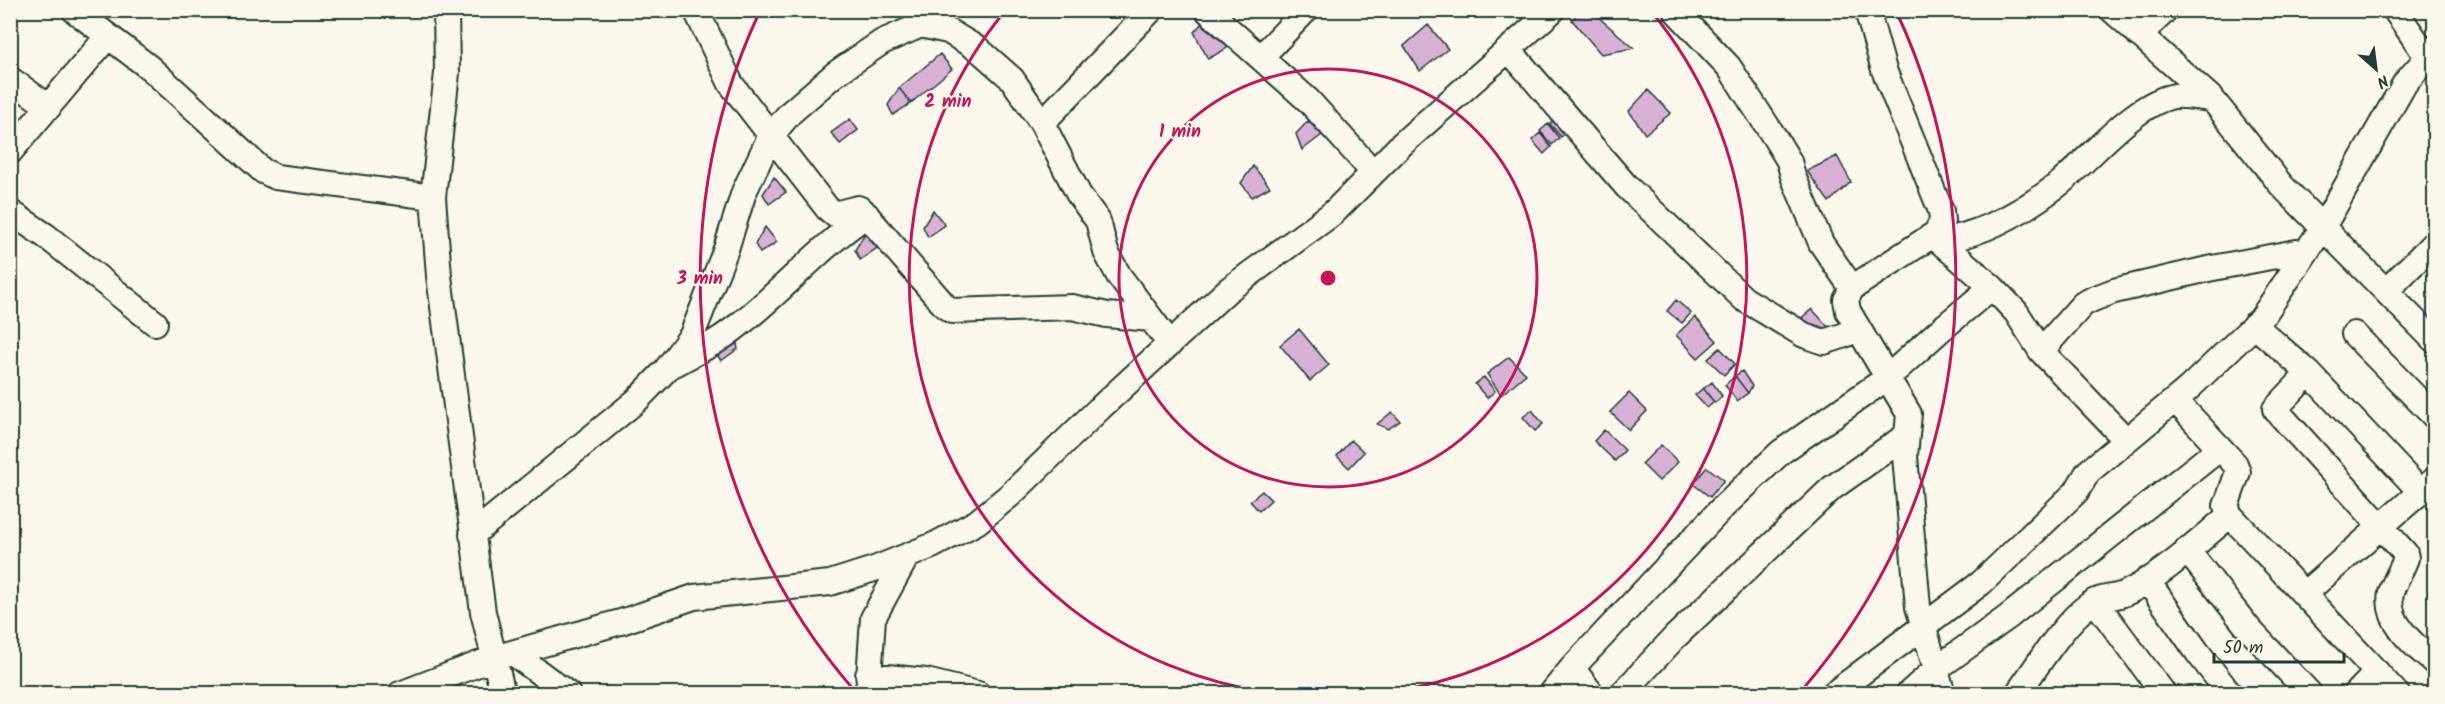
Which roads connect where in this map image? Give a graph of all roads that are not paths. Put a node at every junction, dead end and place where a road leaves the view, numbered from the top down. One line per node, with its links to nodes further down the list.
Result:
1 (74, 10): 14 (street)
2 (446, 10): 25 (street)
3 (696, 10): 22 (street)
4 (1151, 10): 21 (street)
5 (1207, 10): 16 (street)
6 (1306, 10): 16 (street)
7 (1553, 10): 15 (street)
8 (1675, 10): 33 (street)
9 (1867, 10): 29 (street)
10 (2112, 10): 13 (street)
11 (2166, 10): 13 (street)
12 (2395, 10): 17 (street)
13 (2139, 35): 19 (street)
14 (108, 36): 20 (street); 25 (street)
15 (1509, 50): 24 (street); 38 (street)
16 (1261, 57): 24 (street)
17 (2432, 59): 28 (street)
18 (10, 79): 20 (street)
19 (2212, 99): 28 (street); 29 (street)
20 (49, 107): 23 (street)
21 (1042, 123): 22 (street); 35 (street)
22 (770, 137): 27 (street); 43 (street)
23 (10, 152)
24 (1373, 172): 41 (street)
25 (433, 197): 54 (street)
26 (10, 212): 36 (street)
27 (867, 215): 35 (street); 43 (street)
28 (2323, 227): 31 (street); 34 (street)
29 (1937, 237): 32 (street); 33 (street)
30 (2434, 243): 34 (street)
31 (2307, 250): 37 (street); 42 (street)
32 (1992, 287): 42 (street); 45 (street)
33 (1852, 288): 38 (street)
34 (2387, 290): 39 (street)
35 (1151, 319): 41 (street)
36 (155, 324)
37 (2254, 325): 44 (street); 46 (street)
38 (1856, 327): 45 (street)
39 (2432, 332)
40 (2354, 334): 47 (street)
41 (1170, 344): 56 (street)
42 (2041, 351): 49 (street)
43 (666, 370): 54 (street)
44 (2308, 373): 51 (street); 53 (street)
45 (1887, 378): 48 (street); 63 (street)
46 (2175, 400): 49 (street); 50 (street)
47 (2434, 416)
48 (1907, 435): 60 (street); 73 (street)
49 (2126, 440): 60 (street)
50 (2220, 448): 52 (street); 64 (street)
51 (2428, 486): 53 (street)
52 (2230, 515): 55 (street); 58 (street)
53 (2382, 526): 58 (street); 62 (street)
54 (472, 535): 61 (street)
55 (2187, 550): 57 (street); 80 (street)
56 (907, 556): 61 (street); 66 (street)
57 (2147, 580): 59 (street); 79 (street)
58 (2304, 594): 65 (street)
59 (2095, 601): 77 (street); 78 (street)
60 (1923, 626): 64 (street); 74 (street)
61 (504, 656): 67 (street); 68 (street); 69 (street)
62 (2434, 662)
63 (1572, 668): 71 (street); 72 (street)
64 (1936, 669): 75 (street); 76 (street)
65 (2377, 672): 81 (street); 82 (street)
66 (868, 684): 70 (street)
67 (404, 693)
68 (503, 693)
69 (568, 693)
70 (978, 693)
71 (1551, 693)
72 (1592, 693)
73 (1622, 693)
74 (1833, 693)
75 (1908, 693)
76 (1943, 693)
77 (2017, 693)
78 (2164, 693)
79 (2230, 693)
80 (2310, 693)
81 (2356, 693)
82 (2397, 693)

